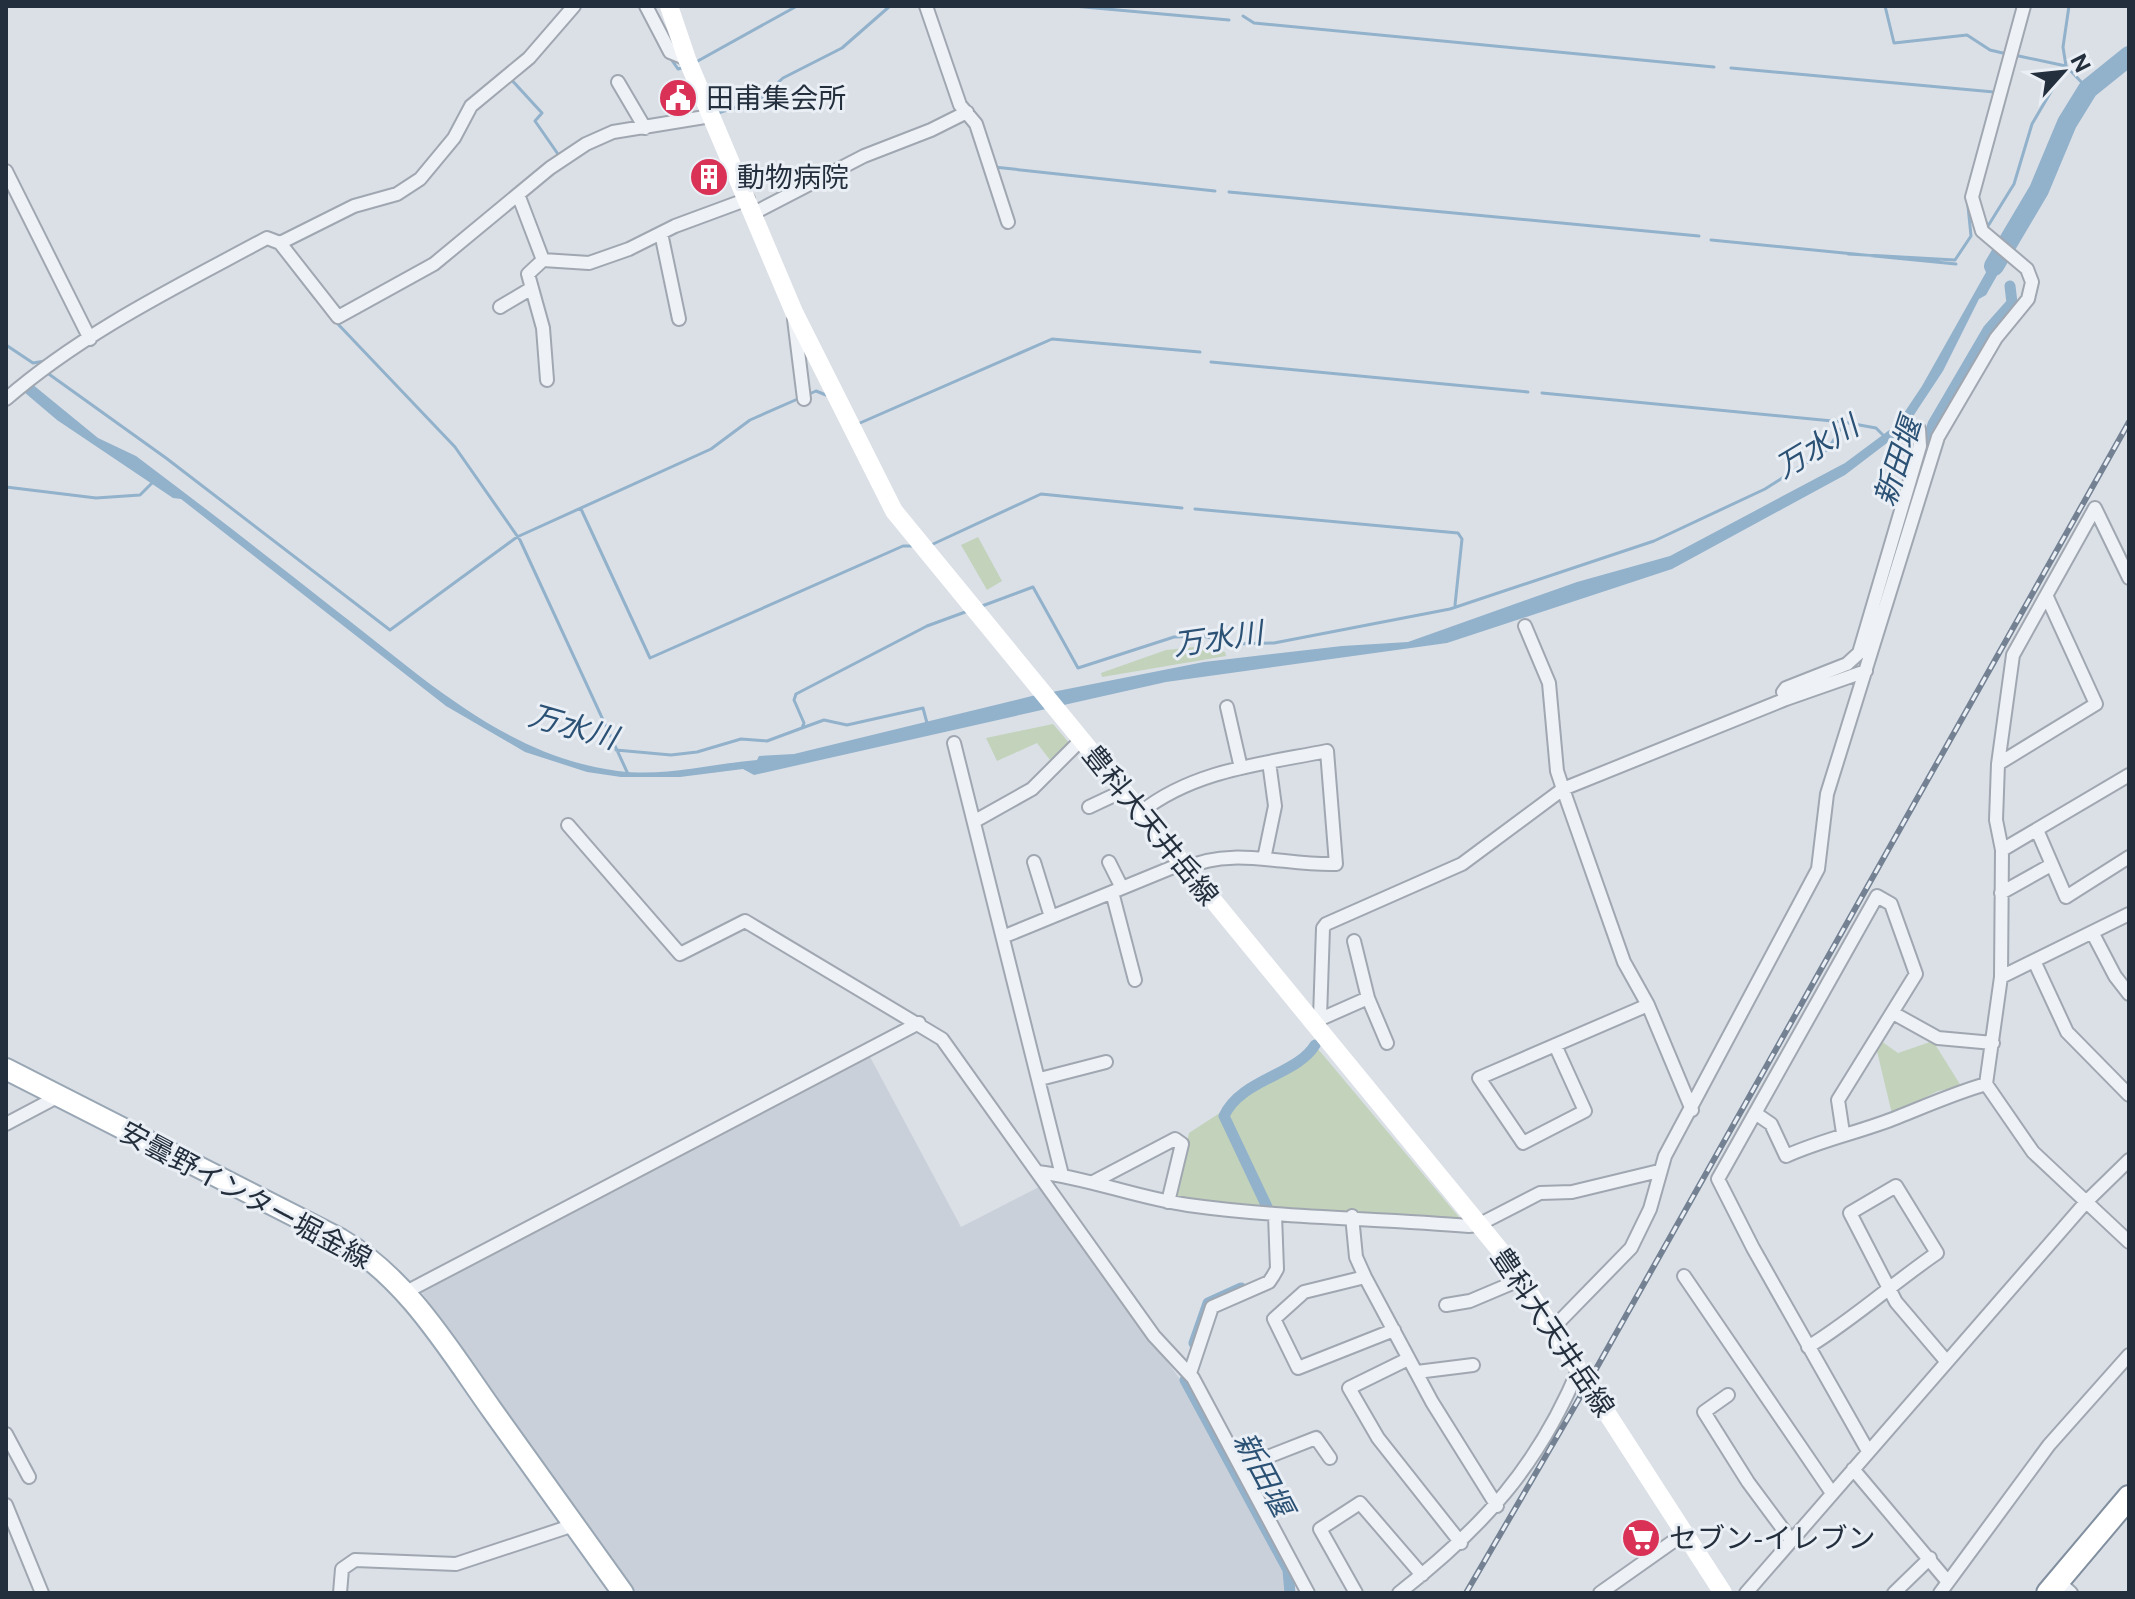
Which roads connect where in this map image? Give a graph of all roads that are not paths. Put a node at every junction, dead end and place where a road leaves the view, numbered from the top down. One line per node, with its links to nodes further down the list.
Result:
1 (574, 6): 16 (street)
2 (646, 6): 6 (street)
3 (669, 6): 6 (main road, 豊科大天井岳線)
4 (926, 6): 8 (street)
5 (2024, 6): 31 (street)
6 (687, 59): 9 (main road, 豊科大天井岳線)
7 (618, 82): 10 (street)
8 (967, 112): 13 (street); 14 (street)
9 (711, 116): 10 (street); 13 (main road, 豊科大天井岳線)
10 (645, 128): 12 (street)
11 (6, 171): 22 (street)
12 (519, 197): 16 (street); 17 (street)
13 (751, 206): 15 (street); 20 (main road, 豊科大天井岳線)
14 (1008, 222)
15 (661, 233): 17 (street); 21 (street)
16 (280, 243): 22 (street)
17 (543, 260): 18 (street)
18 (532, 288): 19 (street); 23 (street)
19 (500, 307)
20 (794, 312): 25 (street); 33 (main road, 豊科大天井岳線)
21 (679, 319)
22 (90, 339): 24 (street)
23 (547, 380)
24 (6, 399)
25 (804, 399)
26 (1919, 429): 30 (street)
27 (2129, 578): 28 (street)
28 (2047, 597): 36 (street); 36 (street)
29 (1525, 626): 39 (street)
30 (1849, 669): 31 (street); 39 (street)
31 (1866, 671): 78 (street)
32 (1227, 707): 37 (street)
33 (1081, 740): 40 (main road, 豊科大天井岳線); 43 (street)
34 (954, 743): 43 (street)
35 (1269, 762): 37 (street); 48 (street); 48 (street)
36 (1998, 764): 46 (street)
37 (1241, 768): 42 (street)
38 (2129, 776): 45 (street)
39 (1563, 789): 65 (street); 67 (street)
40 (1123, 791): 41 (street); 42 (main road, 豊科大天井岳線)
41 (1089, 807)
42 (1141, 812): 51 (main road, 豊科大天井岳線)
43 (975, 821): 58 (street)
44 (568, 825): 68 (street)
45 (2037, 830): 46 (street); 52 (street)
46 (2002, 850): 54 (street)
47 (2129, 857): 52 (street)
48 (1264, 859): 51 (street)
49 (1034, 862): 56 (street)
50 (1109, 862): 53 (street)
51 (1184, 865): 53 (street); 67 (main road, 豊科大天井岳線)
52 (2051, 865): 54 (street)
53 (1117, 890): 56 (street); 62 (street)
54 (2001, 893): 61 (street)
55 (2129, 914): 57 (street)
56 (1051, 917): 58 (street)
57 (2092, 932): 60 (street); 63 (street)
58 (1005, 936): 74 (street)
59 (1354, 941): 64 (street)
60 (2035, 963): 61 (street); 76 (street)
61 (2001, 977): 70 (street)
62 (1135, 980)
63 (2128, 992)
64 (1368, 998): 67 (street); 69 (street)
65 (1648, 1005): 71 (street); 78 (street)
66 (1893, 1013): 70 (street); 79 (street); 81 (street)
67 (1317, 1020): 91 (main road, 豊科大天井岳線)
68 (919, 1023): 84 (street); 97 (street)
69 (1387, 1043)
70 (1993, 1043): 75 (street)
71 (1555, 1045): 71 (street)
72 (1106, 1062): 74 (street)
73 (6, 1069): 77 (main road, 安曇野インター堀金線)
74 (1040, 1079): 85 (street)
75 (1986, 1084): 81 (street); 88 (street)
76 (2129, 1095)
77 (59, 1096): 80 (street); 97 (main road, 安曇野インター堀金線)
78 (1692, 1110): 83 (street)
79 (1755, 1113): 81 (street); 101 (street)
80 (6, 1124)
81 (1843, 1133)
82 (2129, 1160): 88 (street)
83 (1659, 1171): 91 (street); 99 (street)
84 (1038, 1172): 85 (street); 108 (street)
85 (1062, 1175): 86 (street)
86 (1093, 1182): 87 (street); 87 (street)
87 (1168, 1202): 89 (street)
88 (2086, 1202): 92 (street); 104 (street)
89 (1275, 1215): 90 (street); 108 (street)
90 (1352, 1216): 91 (street); 94 (street)
91 (1478, 1225): 95 (main road, 豊科大天井岳線)
92 (2129, 1242)
93 (1684, 1276): 116 (street)
94 (1365, 1277): 100 (street); 100 (street)
95 (1522, 1279): 98 (street); 99 (main road, 豊科大天井岳線)
96 (1888, 1286): 96 (street); 101 (street); 104 (street)
97 (406, 1292): 120 (main road, 安曇野インター堀金線)
98 (1446, 1305)
99 (1553, 1328): 106 (main road, 豊科大天井岳線)
100 (1394, 1330): 103 (street)
101 (1808, 1347): 111 (street)
102 (2129, 1355): 126 (street)
103 (1408, 1359): 107 (street); 123 (street)
104 (1947, 1362): 111 (street)
105 (1473, 1365): 107 (street)
106 (1579, 1368): 119 (street); 121 (main road, 豊科大天井岳線)
107 (1417, 1372): 119 (street)
108 (1190, 1373): 113 (street)
109 (1728, 1395): 122 (street)
110 (6, 1434): 115 (street)
111 (1868, 1451): 114 (street)
112 (1330, 1458): 113 (street)
113 (1242, 1467): 131 (street)
114 (1853, 1469): 116 (street); 124 (street)
115 (29, 1477)
116 (1832, 1493): 122 (street)
117 (2129, 1497): 127 (highway)
118 (6, 1505): 128 (street)
119 (1497, 1506): 123 (street)
120 (574, 1525): 129 (street); 130 (main road, 安曇野インター堀金線)
121 (1685, 1533): 134 (street); 135 (main road, 豊科大天井岳線)
122 (1791, 1540): 136 (street)
123 (1461, 1543): 125 (street)
124 (1930, 1558): 126 (street); 137 (street)
125 (1422, 1575): 132 (street); 133 (street)
126 (1944, 1588)
127 (2059, 1589)
128 (42, 1593)
129 (340, 1593)
130 (623, 1593)
131 (1308, 1593)
132 (1356, 1593)
133 (1399, 1593)
134 (1600, 1593)
135 (1723, 1593)
136 (1746, 1593)
137 (1894, 1593)

